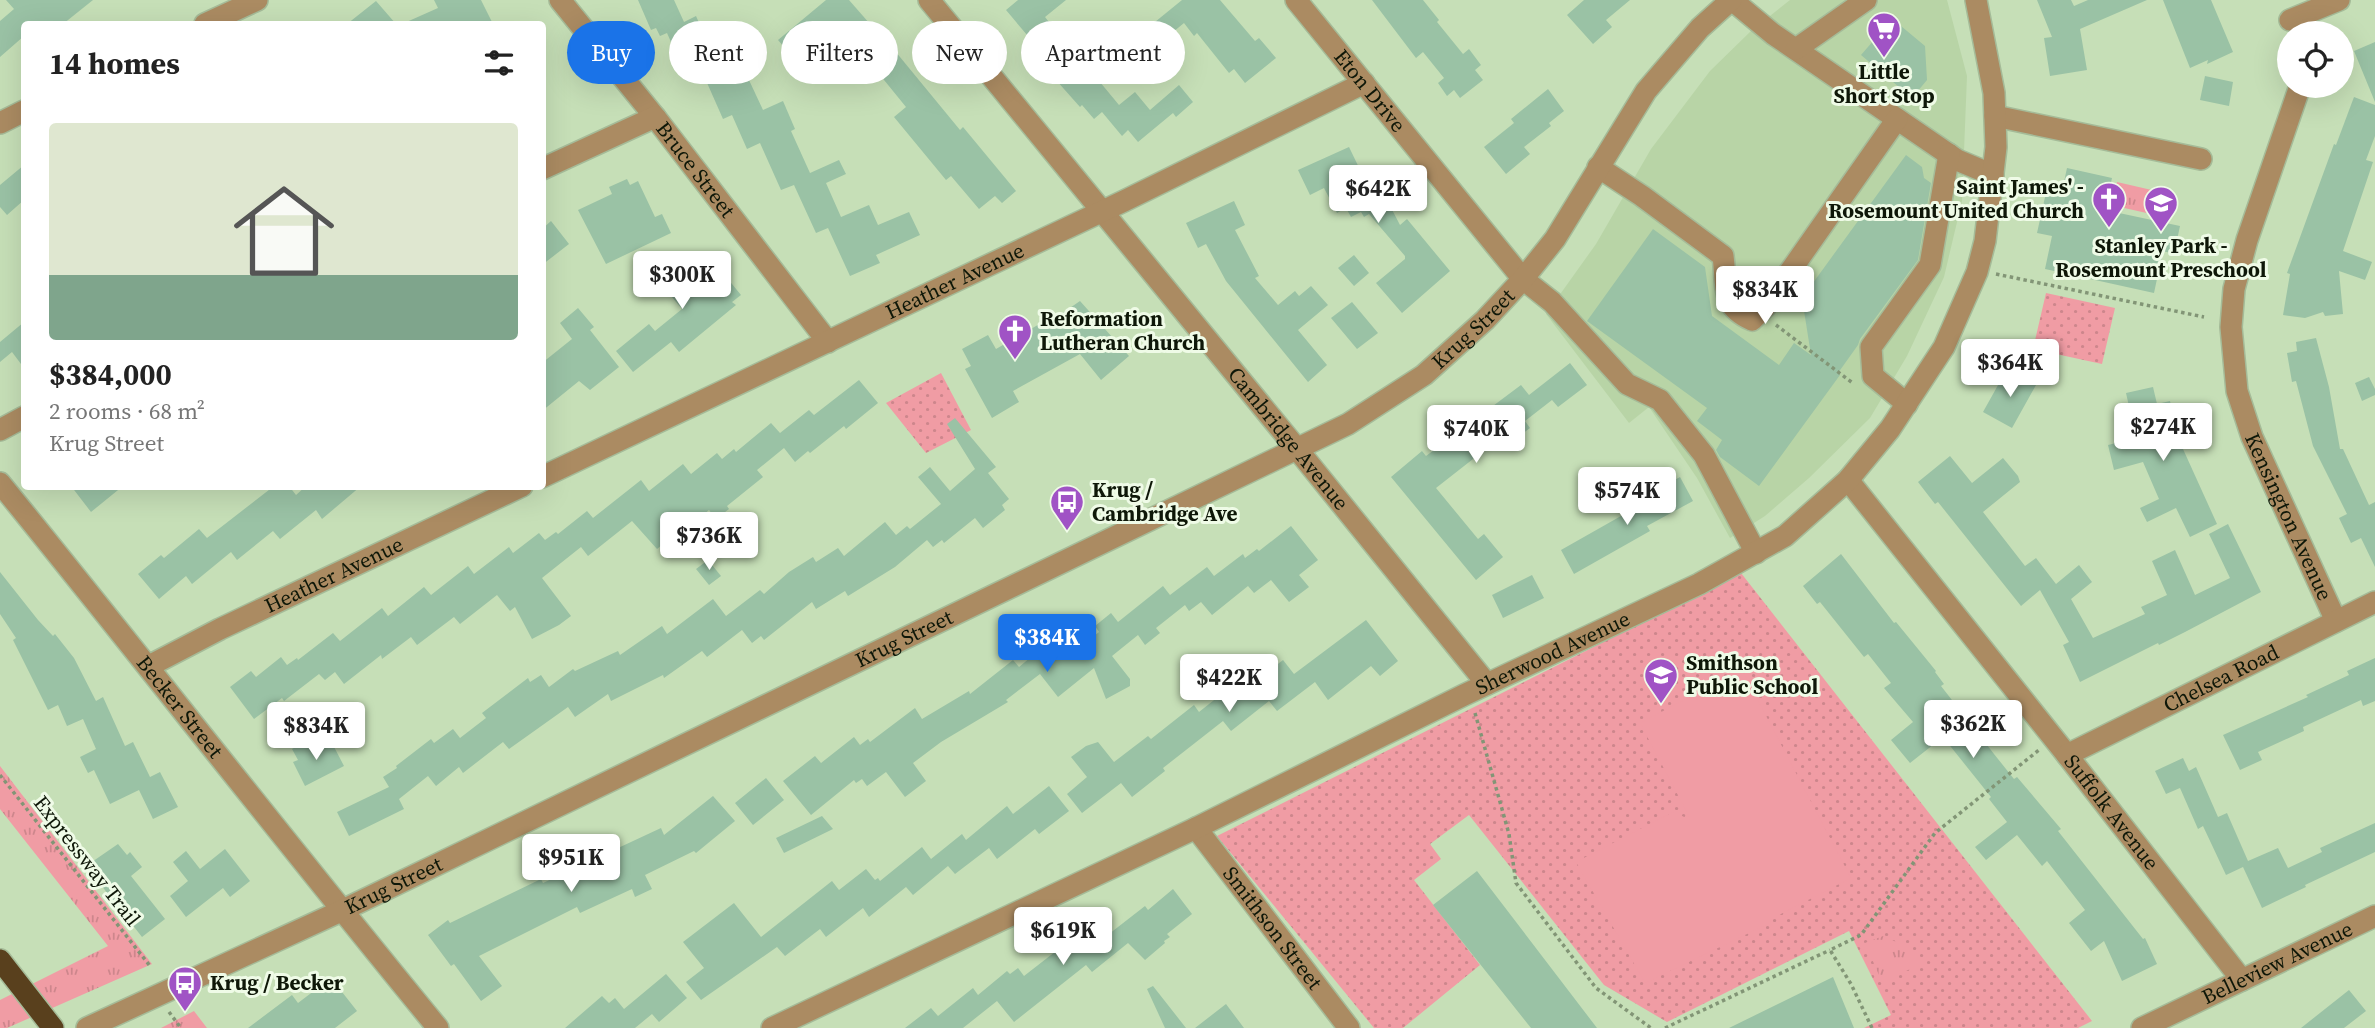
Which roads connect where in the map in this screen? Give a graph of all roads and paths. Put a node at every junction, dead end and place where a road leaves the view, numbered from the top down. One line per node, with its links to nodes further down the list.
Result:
1 (257, 0): 10 (street)
2 (560, 0): 18 (street, Bruce Street)
3 (929, 0): 26 (street, Cambridge Avenue)
4 (1296, 0): 14 (street, Eton Drive)
5 (1732, 0): 13 (street); 24 (street, Krug Street)
6 (1866, 0): 13 (street)
7 (1976, 0): 17 (street, Sherwood Avenue)
8 (2282, 0): 11 (street)
9 (2339, 0): 12 (street)
10 (212, 21)
11 (2291, 21)
12 (2303, 21)
13 (1796, 49): 19 (street)
14 (1364, 83): 26 (street, Heather Avenue); 28 (street, Eton Drive)
15 (2296, 98): 43 (street, Kensington Avenue)
16 (21, 112): 20 (street)
17 (1995, 116): 22 (street); 25 (street, Sherwood Avenue)
18 (655, 117): 23 (street); 31 (street, Bruce Street)
19 (1897, 119): 21 (street); 29 (street)
20 (0, 123)
21 (1949, 154): 25 (street); 33 (street)
22 (2201, 159)
23 (546, 167)
24 (1598, 167): 28 (street, Krug Street); 29 (street)
25 (1993, 175): 27 (street, Sherwood Avenue)
26 (1101, 212): 31 (street, Heather Avenue); 36 (street, Cambridge Avenue)
27 (1977, 272): 30 (path); 33 (street, Sherwood Avenue)
28 (1523, 279): 36 (street, Krug Street); 41 (street, Eton Drive)
29 (1759, 313): 32 (path)
30 (2204, 317)
31 (828, 342): 37 (street, Heather Avenue)
32 (1859, 387)
33 (1907, 404): 38 (street, Sherwood Avenue)
34 (21, 419): 35 (street)
35 (0, 430)
36 (1297, 449): 45 (street, Cambridge Avenue); 51 (street, Krug Street)
37 (546, 475)
38 (1848, 480): 41 (street, Sherwood Avenue); 48 (street, Suffolk Avenue)
39 (0, 483): 44 (street, Becker Street)
40 (514, 490): 44 (street, Heather Avenue)
41 (1756, 553): 45 (street, Sherwood Avenue)
42 (2375, 602): 43 (street, Chelsea Road)
43 (2336, 621): 48 (street, Chelsea Road)
44 (149, 666): 51 (street, Becker Street)
45 (1487, 684): 50 (street, Sherwood Avenue)
46 (1472, 707): 62 (path)
47 (2043, 747): 53 (path)
48 (2067, 755): 56 (street, Suffolk Avenue)
49 (0, 775): 55 (path, Expressway Trail)
50 (1196, 828): 60 (street, Sherwood Avenue); 61 (street, Smithson Street)
51 (341, 911): 58 (street, Krug Street); 59 (street, Becker Street)
52 (2375, 916): 56 (street, Belleview Avenue)
53 (1830, 950): 63 (path); 64 (path)
54 (0, 960): 57 (highway)
55 (150, 966)
56 (2242, 980): 65 (street, Belleview Avenue)
57 (53, 1028)
58 (87, 1028)
59 (438, 1028)
60 (772, 1028)
61 (1349, 1028)
62 (1651, 1028)
63 (1665, 1028)
64 (1872, 1028)
65 (2141, 1028)

